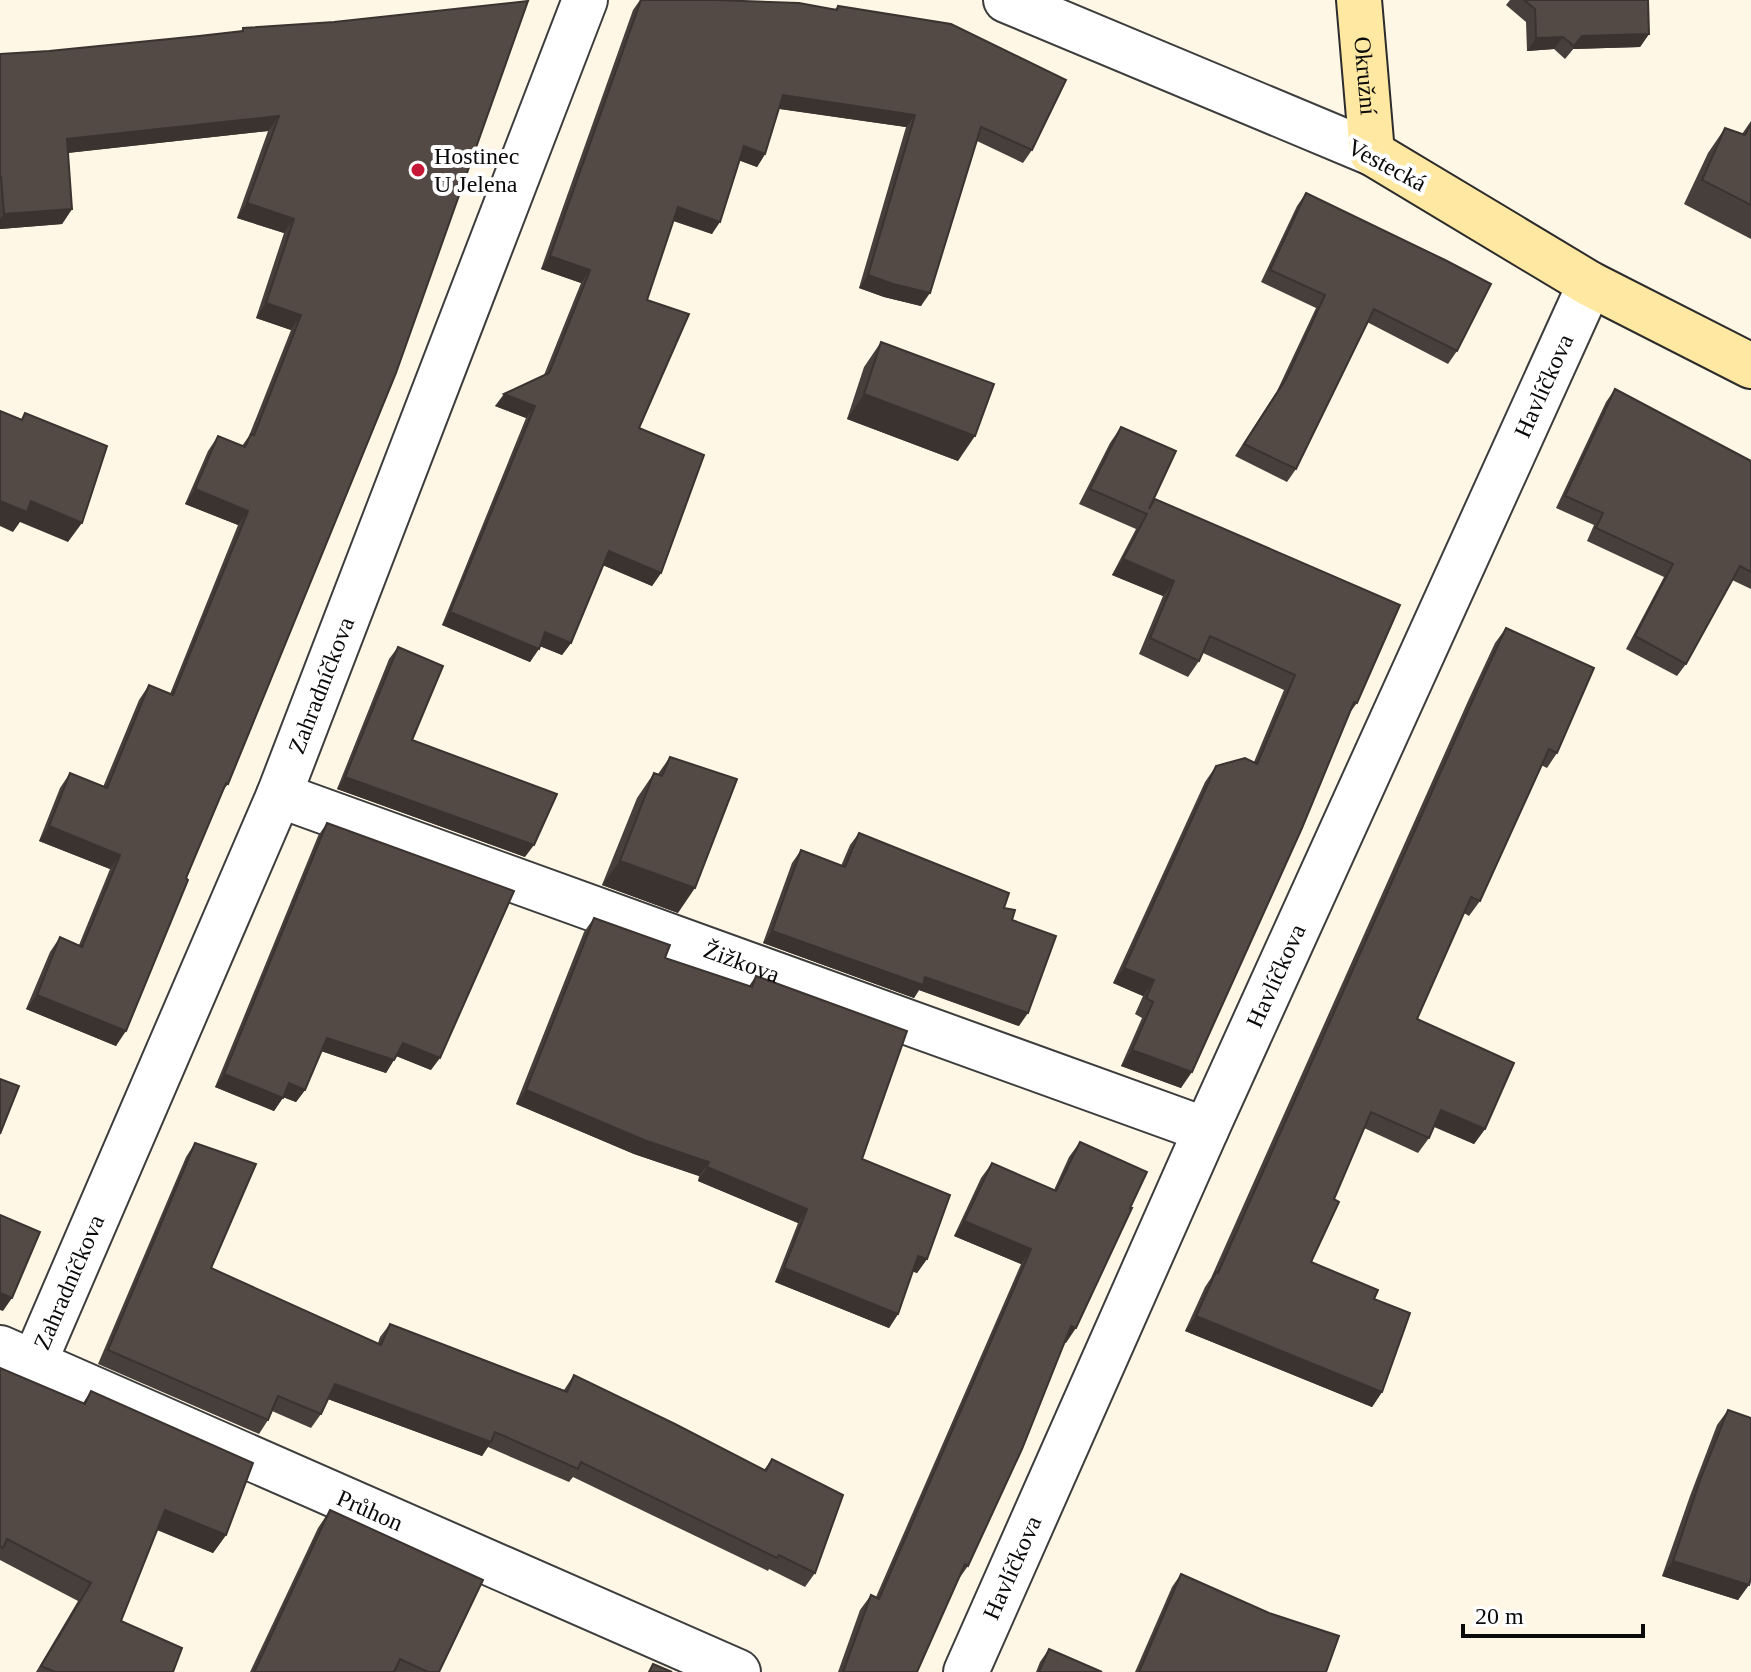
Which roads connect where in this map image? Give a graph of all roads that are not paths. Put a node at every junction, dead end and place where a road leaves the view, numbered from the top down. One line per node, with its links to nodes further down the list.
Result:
1 (585, 0): 7 (street, Zahradníčkova)
2 (1006, 0): 4 (street, Vestecká)
3 (1359, 0): 4 (street, Okružní)
4 (1372, 153): 5 (street, Vestecká)
5 (1590, 284): 6 (street, Vestecká); 8 (street, Havlíčkova)
6 (1751, 366)
7 (279, 795): 8 (street, Žižkova); 9 (street, Zahradníčkova)
8 (1206, 1130): 11 (street, Havlíčkova)
9 (17, 1356): 10 (street, Průhon)
10 (738, 1672)
11 (966, 1672)

